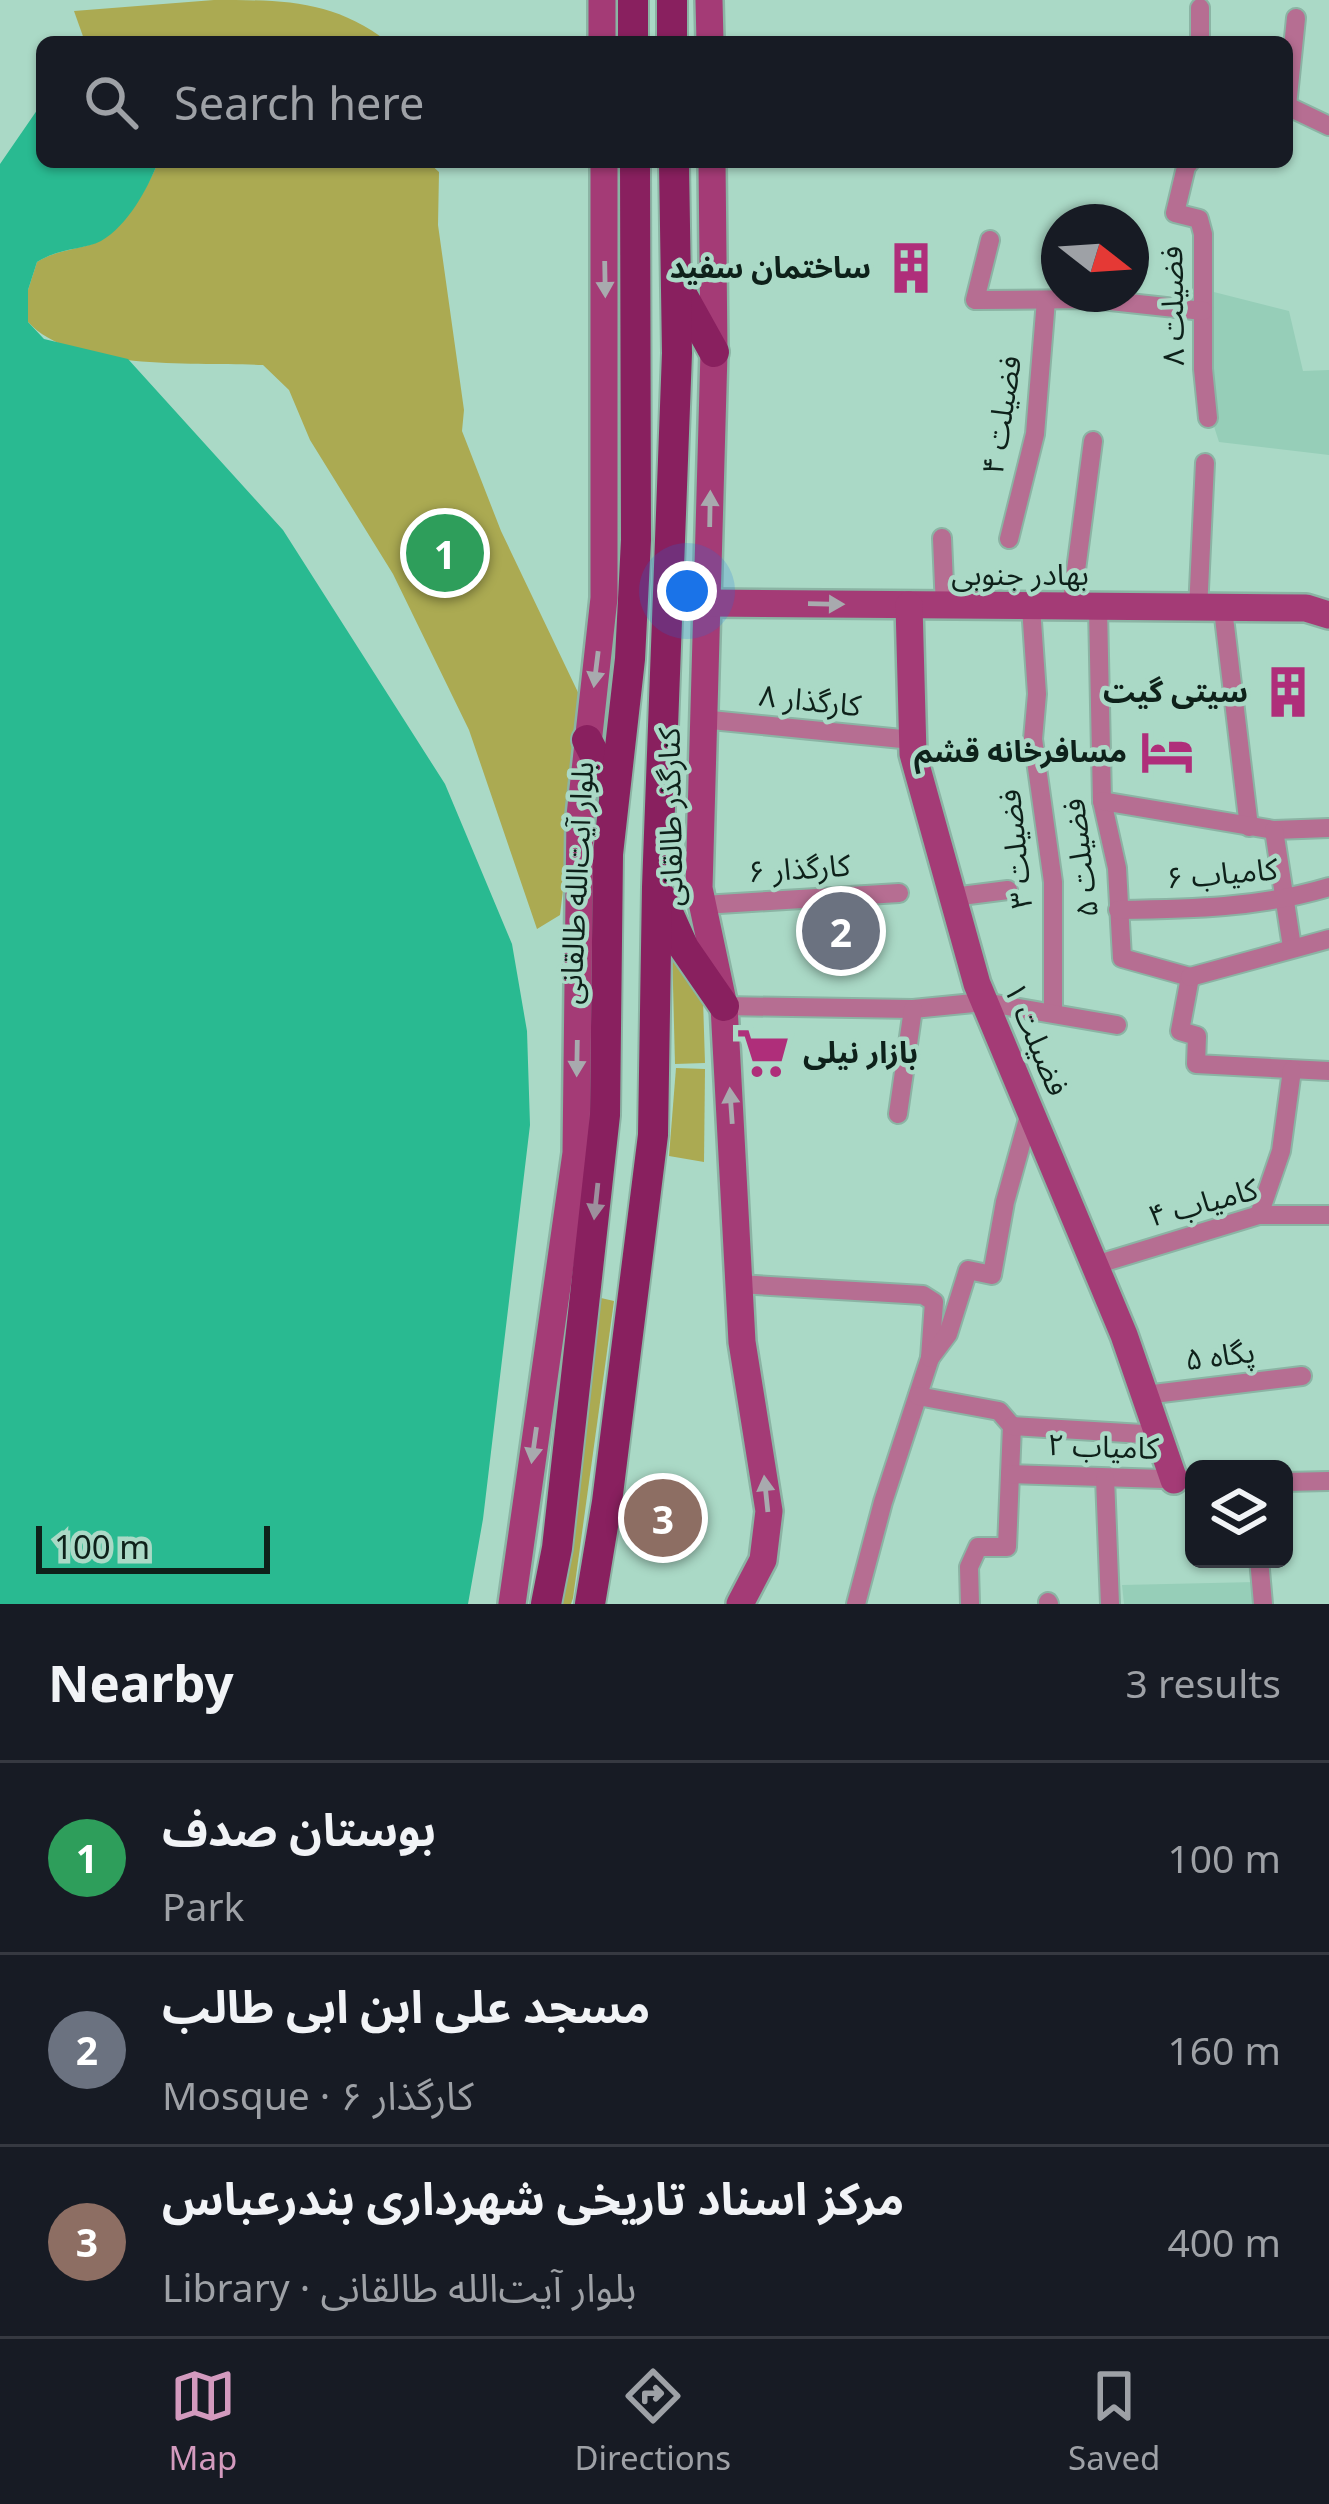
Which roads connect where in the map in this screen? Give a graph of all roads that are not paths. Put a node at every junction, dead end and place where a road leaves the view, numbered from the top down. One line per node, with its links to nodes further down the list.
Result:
1 (602, 0): 7 (street)
2 (633, 0): 8 (main road)
3 (672, 0): 9 (main road)
4 (709, 0): 10 (street)
5 (1200, 8): 11 (street)
6 (1297, 18): 12 (street)
7 (602, 36)
8 (633, 36)
9 (673, 36)
10 (710, 36)
11 (1200, 36)
12 (1293, 53)
13 (1293, 109): 14 (street)
14 (1329, 126)
15 (604, 168): 40 (street, one-way to 40)
16 (635, 168): 42 (main road, بلوار آیت‌الله طالقانی)
17 (674, 168): 21 (main road)
18 (712, 168): 26 (street, کنارگذر طالقانی)
19 (1186, 168): 24 (street, فضیلت ۸)
20 (990, 240): 22 (street)
21 (676, 284): 26 (main road); 47 (main road)
22 (1041, 300)
23 (1149, 305): 24 (street)
24 (1203, 311): 27 (street, فضیلت ۸)
25 (1045, 312): 31 (street, فضیلت ۴)
26 (714, 352): 32 (street, کنارگذر طالقانی, one-way to 26)
27 (1208, 418)
28 (1093, 442): 36 (street, فضیلت ۵)
29 (1205, 463): 37 (street)
30 (941, 538): 35 (street)
31 (1009, 538)
32 (710, 603): 33 (street, بهادر جنوبی, one-way to 33); 39 (street, کنارگذر طالقانی)
33 (909, 605): 35 (street, بهادر جنوبی); 41 (street, فضیلت ۱)
34 (1031, 607): 35 (street, بهادر جنوبی); 36 (street, بهادر جنوبی); 61 (street, فضیلت ۳)
35 (945, 608)
36 (1084, 608): 37 (street, بهادر جنوبی); 43 (street, فضیلت ۵)
37 (1210, 609): 38 (street, بهادر جنوبی); 44 (street)
38 (1329, 615)
39 (701, 719): 41 (street, کارگذار ۸); 53 (street, کنارگذر طالقانی)
40 (587, 740): 42 (main road); 83 (street, one-way to 83)
41 (912, 740): 51 (street, فضیلت ۱)
42 (615, 794): 84 (main road, بلوار آیت‌الله طالقانی, one-way to 84)
43 (1102, 801): 44 (street); 54 (street, فضیلت ۵)
44 (1249, 827): 46 (street)
45 (1329, 828): 46 (street)
46 (1274, 830): 52 (street)
47 (657, 887): 59 (main road); 85 (main road)
48 (1329, 887): 52 (street, کامیاب ۶)
49 (1008, 890): 51 (street)
50 (899, 893): 53 (street, کارگذار ۶)
51 (953, 898): 58 (street, فضیلت ۱)
52 (1283, 901): 54 (street, کامیاب ۶); 56 (street)
53 (703, 905): 59 (street, کنارگذر طالقانی)
54 (1118, 910): 57 (street, فضیلت ۵)
55 (1329, 940): 56 (street)
56 (1292, 947): 57 (street)
57 (1190, 977): 63 (street)
58 (985, 1002): 60 (street); 61 (street); 65 (street, فضیلت ۱)
59 (724, 1006): 60 (street); 70 (street, کنارگذر طالقانی, one-way to 59)
60 (921, 1008): 66 (street)
61 (1053, 1013): 62 (street)
62 (1117, 1024)
63 (1292, 1070): 64 (street); 67 (street)
64 (1329, 1071)
65 (1030, 1111): 69 (street, فضیلت ۱); 71 (street)
66 (898, 1114)
67 (1259, 1214): 68 (street, کامیاب ۴); 69 (street, کامیاب ۴)
68 (1329, 1215)
69 (1095, 1265): 73 (street, فضیلت ۱)
70 (738, 1284): 71 (street); 86 (street, کنارگذر طالقانی, one-way to 70)
71 (930, 1358): 74 (street)
72 (1302, 1376): 73 (street, پگاه ۵)
73 (1145, 1395): 76 (street, فضیلت ۱)
74 (918, 1396): 75 (street); 87 (street)
75 (1012, 1426): 76 (street); 77 (street)
76 (1159, 1435): 79 (street, فضیلت ۱)
77 (1010, 1474): 78 (street, کامیاب ۲); 88 (street)
78 (1105, 1478): 79 (street, کامیاب ۲); 89 (street)
79 (1184, 1480)
80 (1329, 1481): 81 (street)
81 (1293, 1482)
82 (1260, 1568): 90 (street)
83 (512, 1604)
84 (546, 1604)
85 (590, 1604)
86 (740, 1604)
87 (856, 1604)
88 (970, 1604)
89 (1110, 1604)
90 (1263, 1604)

